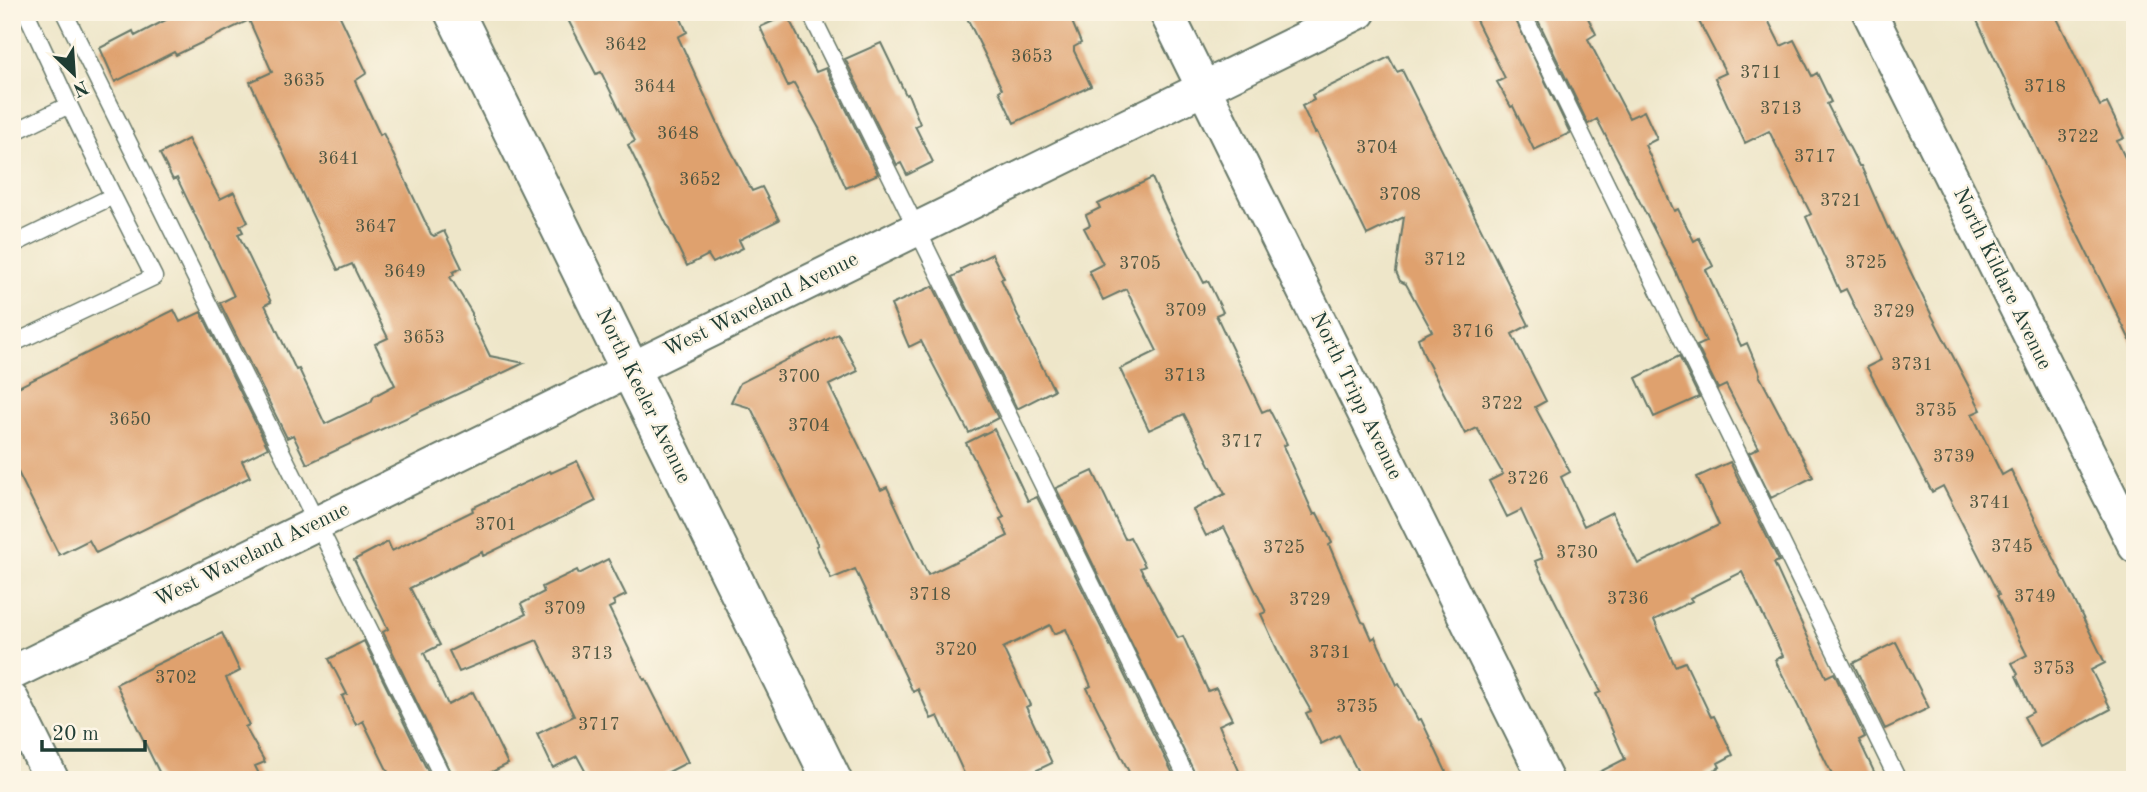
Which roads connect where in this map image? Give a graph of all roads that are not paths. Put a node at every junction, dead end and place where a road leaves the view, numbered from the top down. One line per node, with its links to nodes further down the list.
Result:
1 (26, 12): 10 (lane)
2 (64, 12): 17 (lane)
3 (454, 12): 16 (street, North Keeler Avenue)
4 (810, 12): 13 (lane)
5 (1166, 12): 9 (street, North Tripp Avenue)
6 (1359, 12): 9 (street, West Waveland Avenue)
7 (1522, 12): 26 (lane)
8 (1870, 12): 18 (street, North Kildare Avenue)
9 (1204, 89): 13 (street, West Waveland Avenue); 25 (street, North Tripp Avenue)
10 (69, 105): 11 (lane); 12 (lane)
11 (12, 133)
12 (113, 196): 14 (lane); 15 (lane)
13 (916, 229): 16 (street, West Waveland Avenue); 24 (lane)
14 (12, 245)
15 (12, 344)
16 (630, 369): 17 (street, West Waveland Avenue); 23 (street, North Keeler Avenue)
17 (316, 524): 19 (street, West Waveland Avenue); 22 (lane)
18 (2135, 546)
19 (12, 673)
20 (12, 700): 21 (street)
21 (51, 780)
22 (444, 780)
23 (832, 780)
24 (1188, 780)
25 (1546, 780)
26 (1898, 780)

